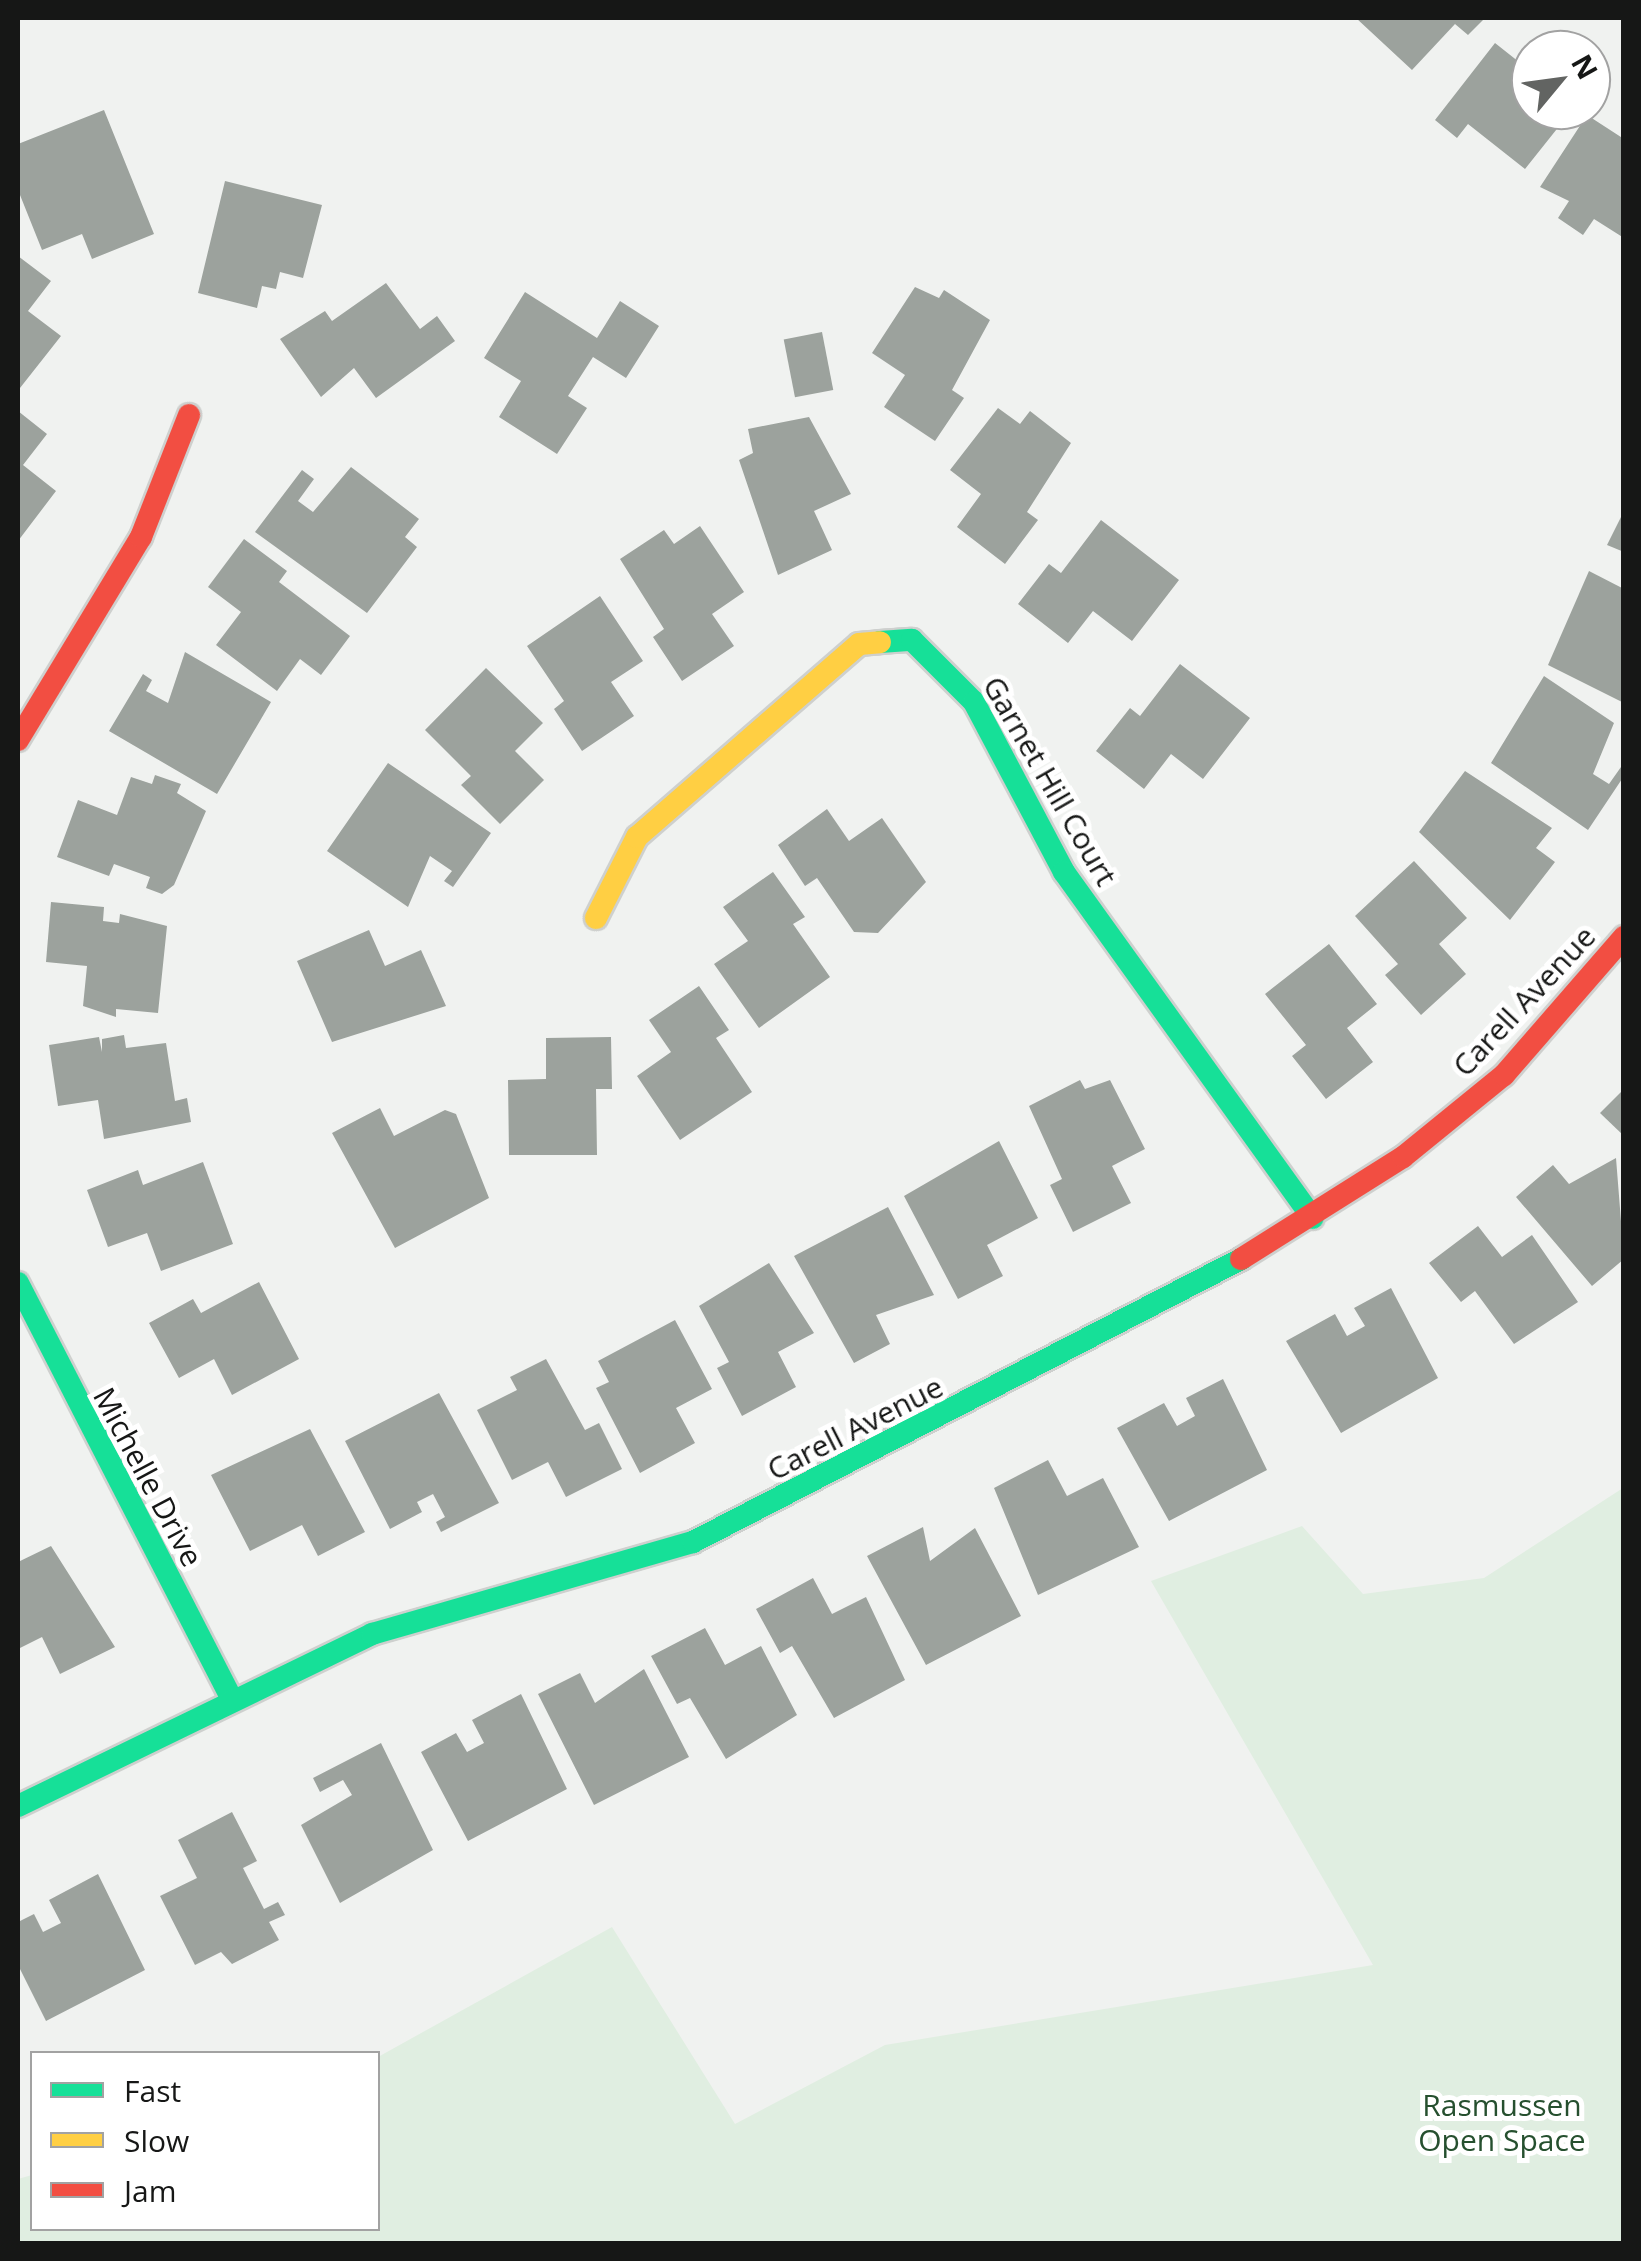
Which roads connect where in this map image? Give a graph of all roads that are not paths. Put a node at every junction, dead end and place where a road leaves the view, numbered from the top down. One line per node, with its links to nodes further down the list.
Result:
1 (189, 415): 2 (street)
2 (18, 740)
3 (596, 918): 5 (street, Garnet Hill Court)
4 (1624, 937): 5 (street, Carell Avenue)
5 (1312, 1218): 7 (street, Carell Avenue)
6 (18, 1283): 7 (street, Michelle Drive)
7 (230, 1696): 8 (street, Carell Avenue)
8 (18, 1806)

